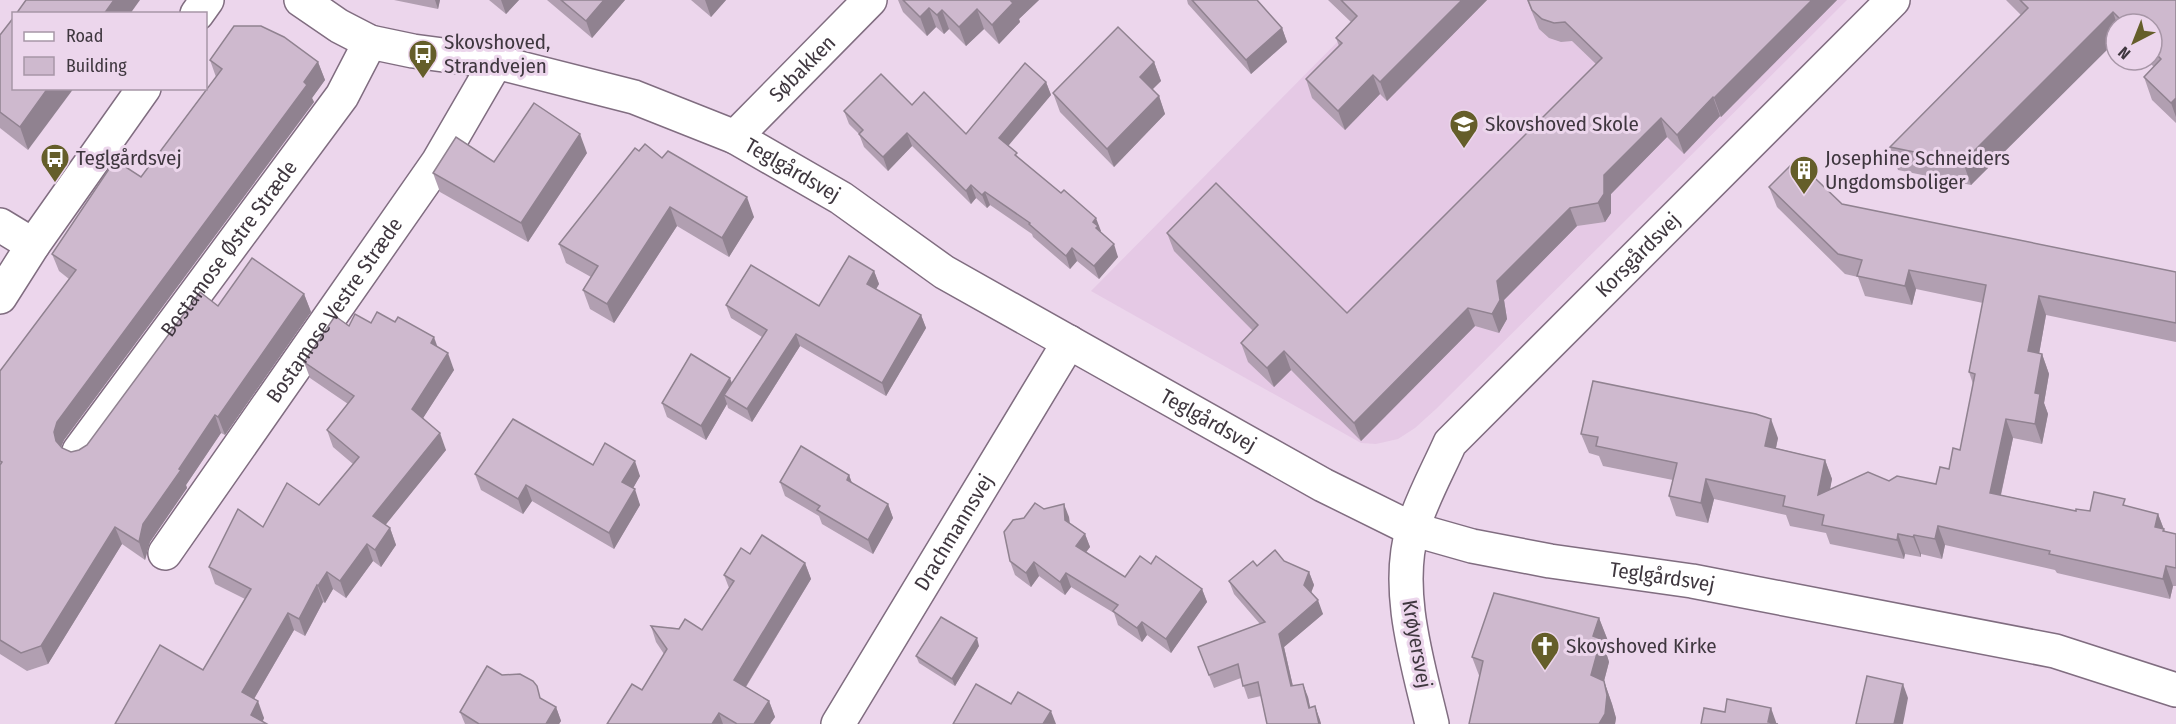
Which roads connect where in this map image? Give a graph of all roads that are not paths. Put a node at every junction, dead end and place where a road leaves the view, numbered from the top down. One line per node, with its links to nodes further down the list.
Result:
1 (301, 0): 4 (street, Teglgårdsvej)
2 (870, 0): 7 (street, Søbakken)
3 (1893, 0): 13 (street, Korsgårdsvej)
4 (370, 42): 5 (street, Teglgårdsvej); 12 (street, Bostamose Østre Stræde)
5 (496, 62): 7 (street, Teglgårdsvej); 14 (street, Bostamose Vestre Stræde)
6 (143, 90): 9 (street)
7 (735, 137): 11 (street, Teglgårdsvej)
8 (0, 225): 9 (street)
9 (33, 245): 10 (street)
10 (0, 297)
11 (1069, 342): 13 (street, Teglgårdsvej); 16 (street, Drachmannsvej)
12 (79, 451)
13 (1412, 529): 15 (street, Teglgårdsvej); 17 (street, Krøyersvej)
14 (165, 554)
15 (2176, 690)
16 (838, 724)
17 (1432, 724)

